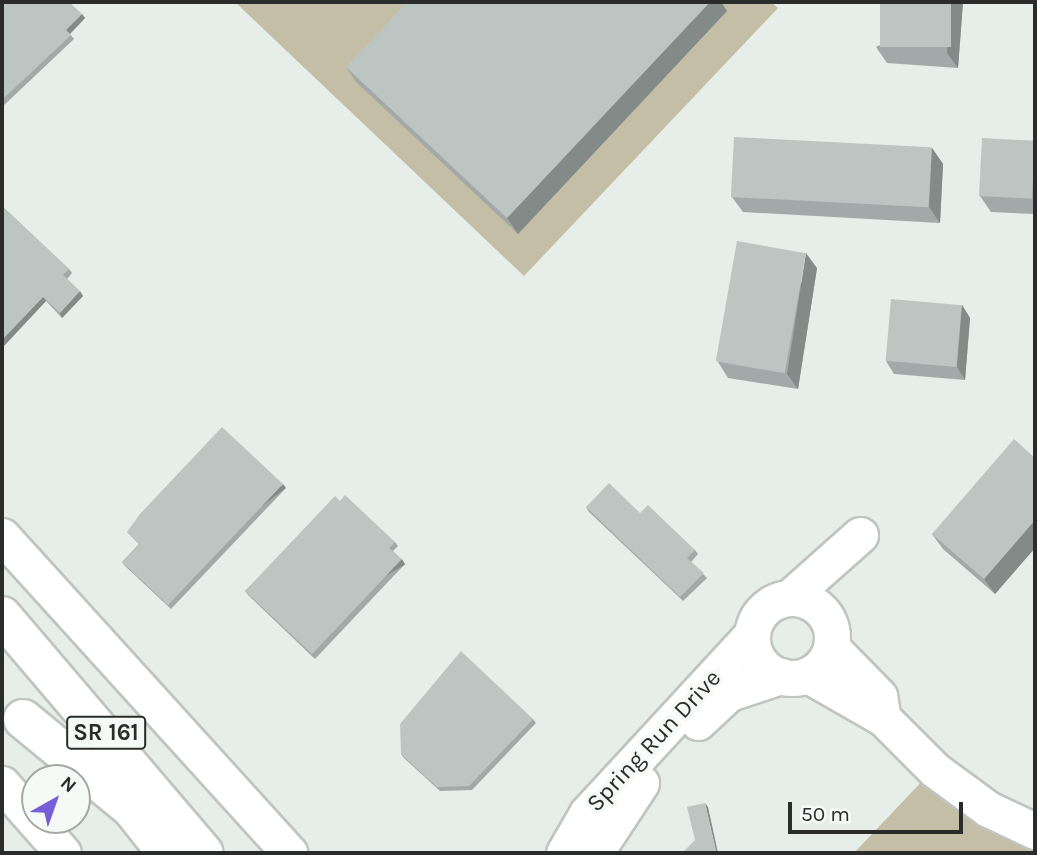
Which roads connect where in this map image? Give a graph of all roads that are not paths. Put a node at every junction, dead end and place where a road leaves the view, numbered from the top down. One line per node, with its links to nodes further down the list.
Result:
1 (860, 535): 3 (street)
2 (2, 536): 22 (street)
3 (834, 558): 4 (street); 5 (street)
4 (789, 598): 5 (street); 8 (street)
5 (823, 612): 9 (street)
6 (2, 616): 11 (main road, SR 161)
7 (2, 630): 11 (main road)
8 (752, 634): 10 (street); 23 (street, Spring Run Drive)
9 (831, 647): 10 (street); 13 (street)
10 (794, 676): 13 (street); 24 (street, Spring Run Drive)
11 (74, 694): 21 (main road, SR 161)
12 (13, 708): 14 (main road, SR 161); 20 (main road)
13 (883, 718): 17 (street)
14 (60, 764)
15 (2, 784): 18 (street)
16 (91, 801): 19 (main road, SR 161)
17 (1035, 831)
18 (64, 853)
19 (134, 853)
20 (167, 853)
21 (204, 853)
22 (289, 853)
23 (564, 853)
24 (595, 853)

